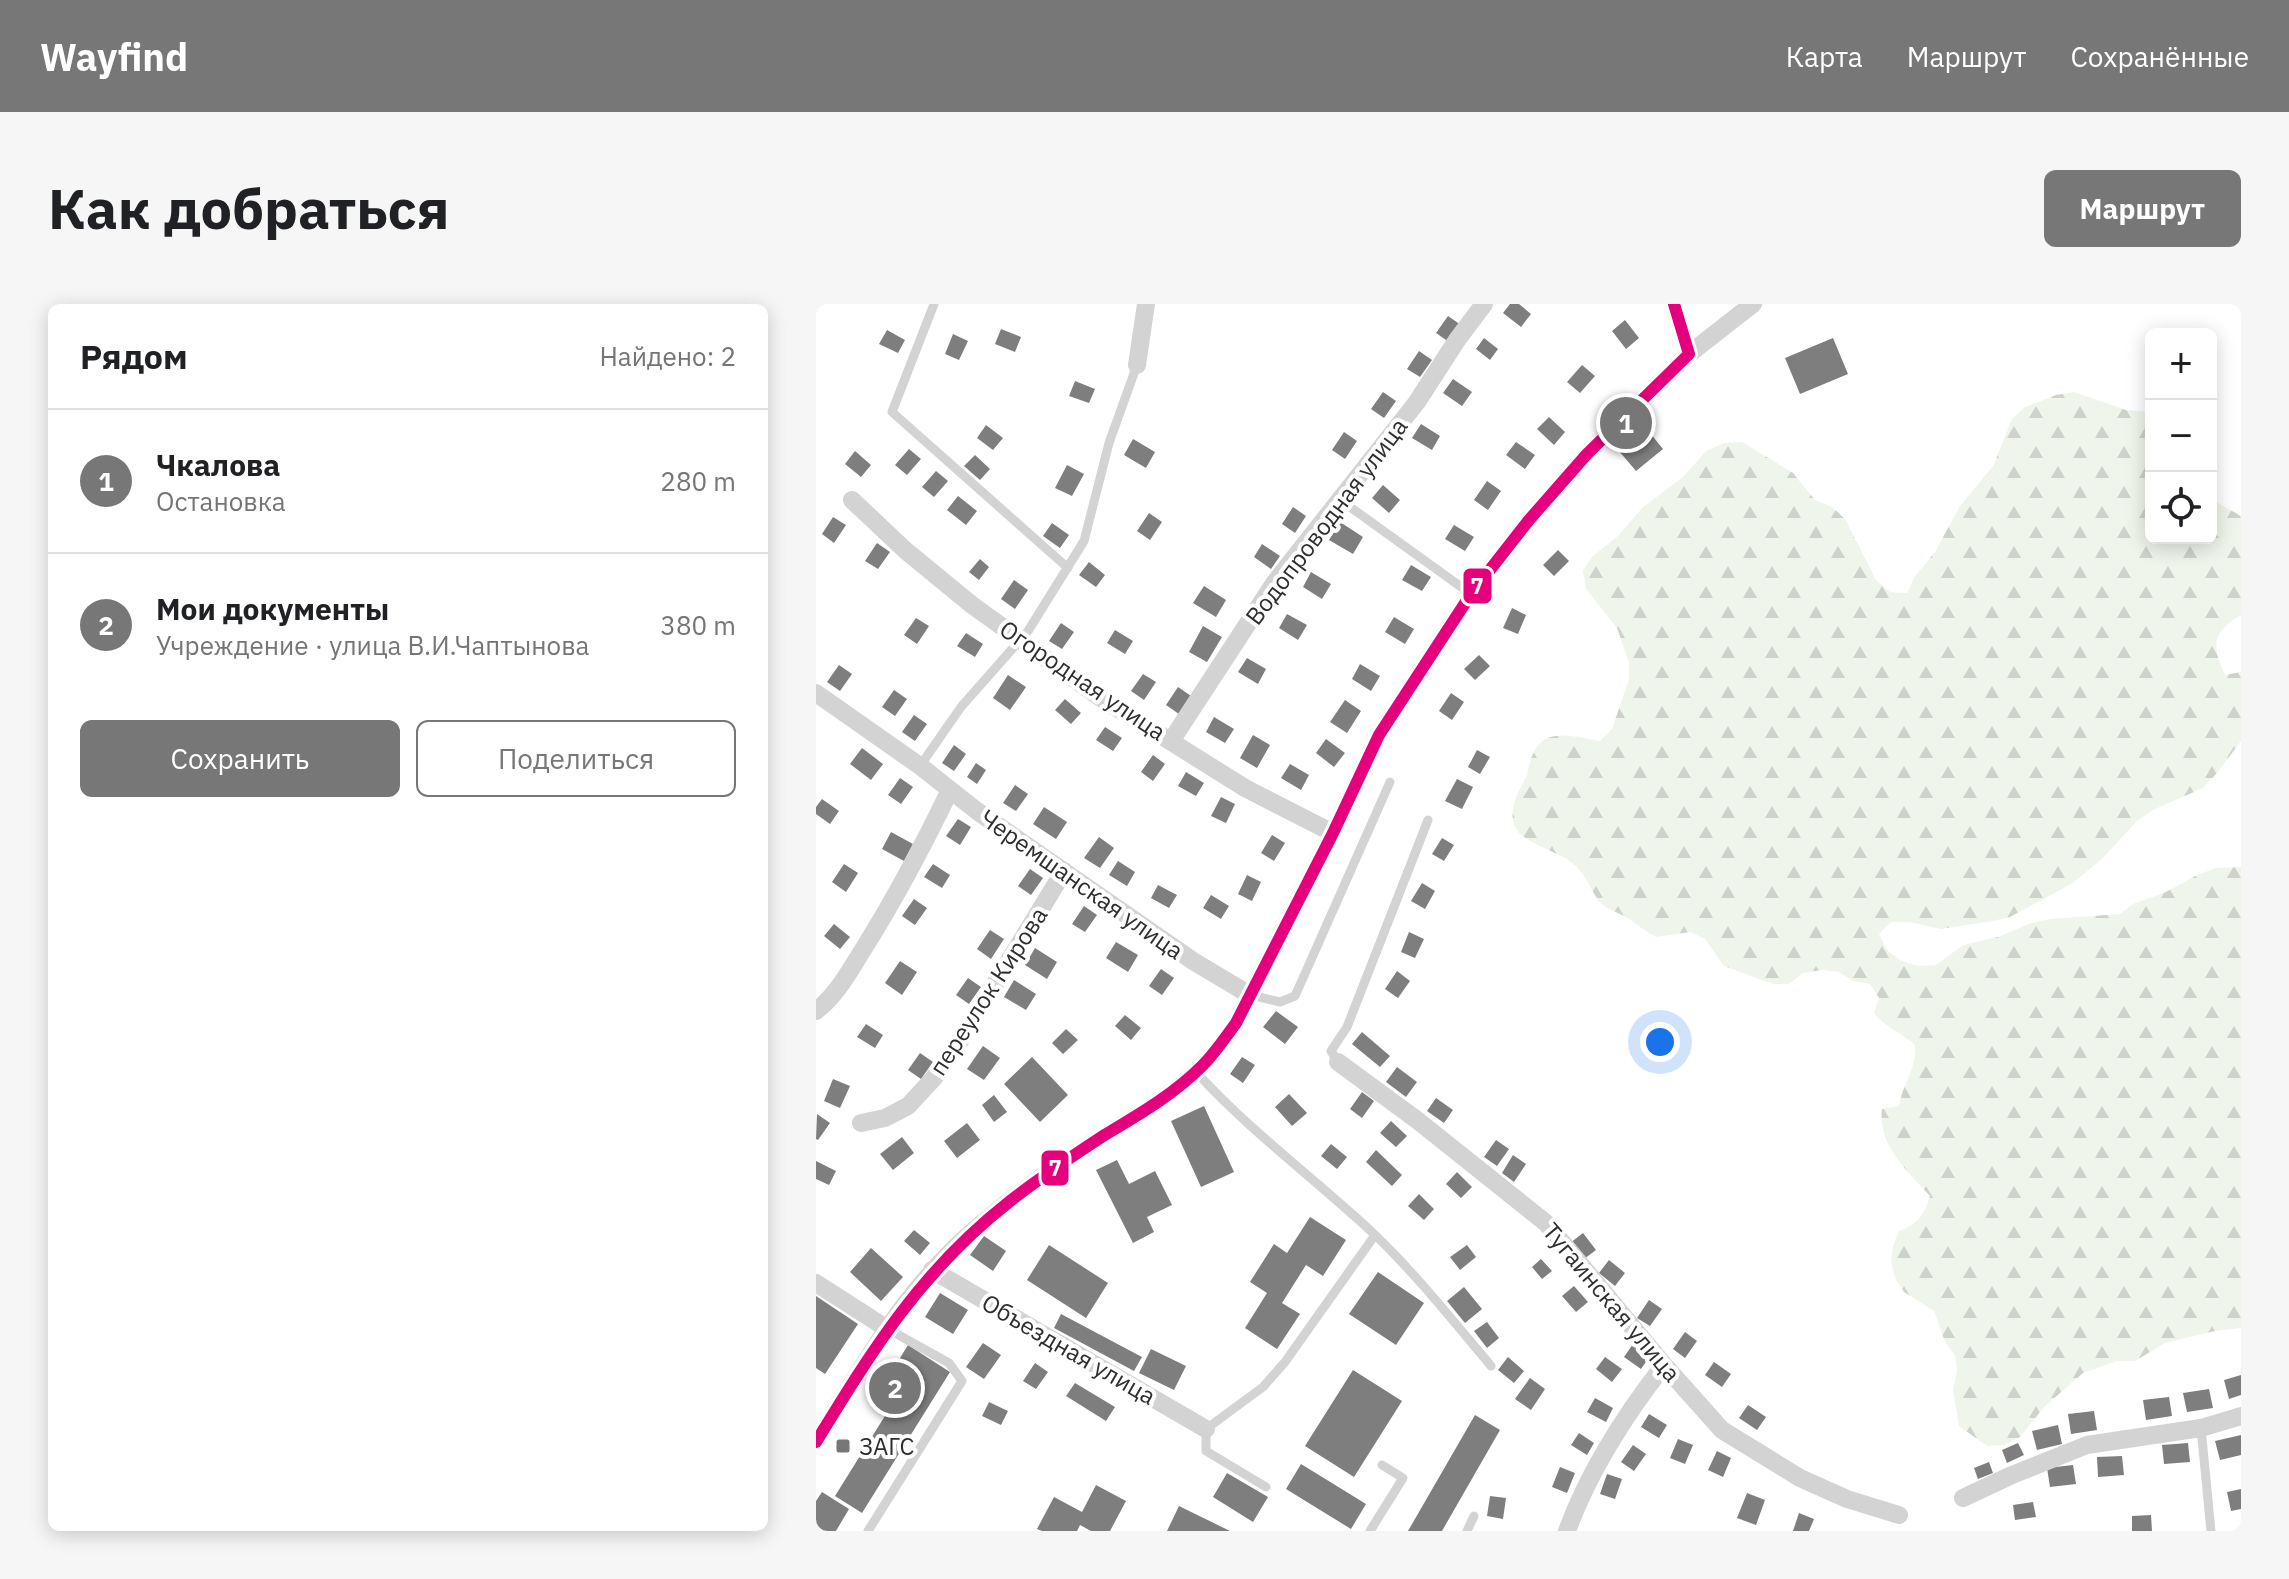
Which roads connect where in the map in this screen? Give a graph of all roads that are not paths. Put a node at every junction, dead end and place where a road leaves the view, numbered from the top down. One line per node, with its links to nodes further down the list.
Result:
1 (934, 304): 10 (lane)
2 (1146, 304): 7 (street)
3 (1484, 304): 8 (street, Водопроводная улица)
4 (1674, 304): 6 (street)
5 (1753, 304): 6 (street)
6 (1689, 354): 11 (street)
7 (1137, 365): 10 (lane)
8 (1339, 499): 11 (lane); 14 (street, Водопроводная улица)
9 (852, 500): 12 (street, Огородная улица)
10 (1068, 568): 12 (lane)
11 (1471, 594): 19 (street)
12 (1020, 640): 14 (street, Огородная улица); 15 (lane)
13 (816, 693): 15 (street, Черемшанская улица)
14 (1171, 741): 19 (street, Огородная улица)
15 (920, 766): 17 (street, Черемшанская улица)
16 (1390, 782): 21 (lane)
17 (950, 790): 20 (street, Черемшанская улица); 22 (street)
18 (1428, 820): 23 (lane)
19 (1333, 833): 21 (street)
20 (1064, 871): 21 (street, Черемшанская улица); 25 (street, переулок Кирова)
21 (1250, 995): 24 (street)
22 (816, 1011)
23 (1338, 1062): 30 (street, Тугаинская улица)
24 (1197, 1073): 26 (lane); 27 (street)
25 (861, 1123)
26 (1375, 1235): 31 (lane); 34 (lane)
27 (932, 1270): 29 (street); 34 (street, Объездная улица)
28 (816, 1283): 29 (street)
29 (886, 1328): 35 (street); 41 (lane)
30 (1664, 1365): 39 (street, Тугаинская улица); 44 (street)
31 (1491, 1366)
32 (2241, 1416): 33 (street)
33 (2201, 1428): 38 (street); 45 (lane)
34 (1206, 1429): 37 (lane)
35 (816, 1442)
36 (1382, 1465): 42 (lane)
37 (1266, 1487)
38 (1963, 1498)
39 (1899, 1515)
40 (1474, 1516): 43 (lane)
41 (868, 1531)
42 (1370, 1531)
43 (1467, 1531)
44 (1567, 1531)
45 (2211, 1531)

